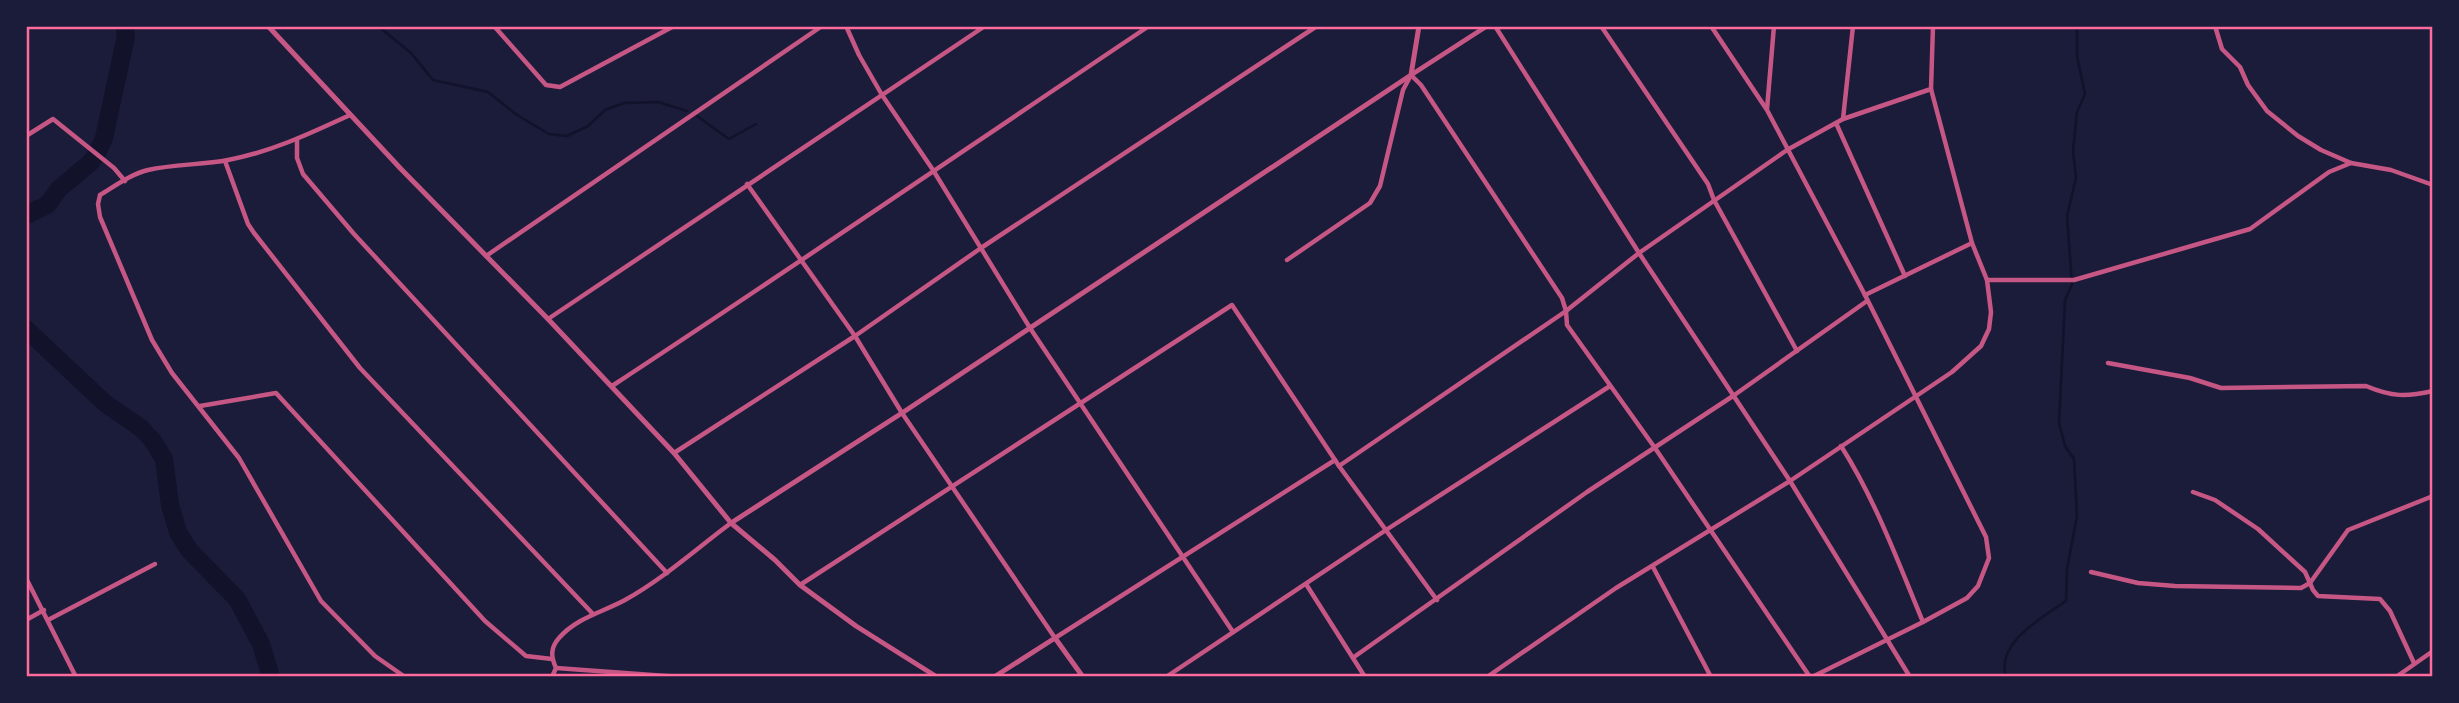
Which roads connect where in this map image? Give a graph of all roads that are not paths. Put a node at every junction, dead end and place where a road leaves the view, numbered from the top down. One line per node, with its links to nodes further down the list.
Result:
1 (268, 26): 22 (street)
2 (494, 26): 3 (street)
3 (674, 26)
4 (822, 26): 38 (street)
5 (846, 26): 20 (street)
6 (985, 26): 20 (street)
7 (1149, 26): 30 (street)
8 (1317, 26): 36 (street)
9 (1419, 26): 18 (street)
10 (1488, 26): 18 (street)
11 (1495, 26): 37 (street)
12 (1601, 26): 34 (street)
13 (1711, 26): 21 (street)
14 (1774, 26): 21 (street)
15 (1853, 26): 23 (street)
16 (1933, 26): 19 (street)
17 (2215, 26): 29 (street)
18 (1411, 75): 39 (street); 44 (street); 46 (street)
19 (1931, 89): 23 (street); 35 (street)
20 (882, 95): 30 (street); 32 (street)
21 (1767, 110): 27 (street)
22 (350, 115): 26 (street); 38 (street)
23 (1843, 119): 24 (street)
24 (1836, 123): 27 (street); 41 (street)
25 (26, 136): 31 (street)
26 (297, 139): 28 (street); 73 (street)
27 (1787, 150): 34 (street); 43 (street)
28 (225, 161): 31 (street); 80 (street)
29 (2351, 163): 33 (street); 42 (street)
30 (933, 170): 36 (street); 40 (street)
31 (125, 181): 56 (street)
32 (747, 184): 40 (street); 45 (street)
33 (2433, 185)
34 (1714, 200): 37 (street); 48 (street)
35 (1972, 243): 41 (street); 42 (street)
36 (981, 248): 46 (street); 47 (street)
37 (1639, 253): 44 (street); 53 (street)
38 (486, 256): 45 (street)
39 (1287, 260)
40 (802, 261): 47 (street); 50 (street)
41 (1905, 276): 43 (street)
42 (1987, 280): 54 (street)
43 (1866, 298): 48 (street); 54 (street)
44 (1566, 311): 51 (street); 61 (street)
45 (548, 319): 50 (street)
46 (1030, 328): 55 (street); 57 (street)
47 (855, 337): 57 (street); 60 (street)
48 (1797, 351): 53 (street)
49 (2108, 363): 52 (street)
50 (612, 386): 60 (street)
51 (1610, 386): 59 (street); 67 (street)
52 (2433, 391)
53 (1733, 396): 59 (street); 62 (street)
54 (1916, 396): 58 (street); 83 (street)
55 (1081, 404): 61 (street); 63 (street); 69 (street)
56 (200, 407): 89 (street); 94 (street)
57 (902, 413): 63 (street); 66 (street)
58 (1841, 446): 62 (street); 83 (street)
59 (1655, 448): 68 (street); 78 (street)
60 (674, 453): 66 (street)
61 (1337, 463): 67 (street); 69 (street)
62 (1790, 481): 68 (street); 86 (street)
63 (953, 487): 77 (street); 85 (street)
64 (2193, 492): 75 (street)
65 (2433, 496): 75 (street)
66 (731, 523): 73 (street); 77 (street)
67 (1386, 530): 76 (street); 78 (street)
68 (1710, 530): 71 (street); 104 (street)
69 (1183, 556): 84 (street); 85 (street)
70 (155, 564): 82 (street)
71 (1653, 567): 102 (street); 103 (street)
72 (2091, 572): 75 (street)
73 (667, 573): 80 (street)
74 (26, 578): 79 (street)
75 (2310, 583): 90 (street)
76 (1306, 584): 84 (street); 88 (street)
77 (800, 585): 97 (street)
78 (1437, 600): 88 (street)
79 (44, 610): 81 (street); 82 (street)
80 (593, 614): 89 (street)
81 (26, 620)
82 (48, 620): 93 (street)
83 (1923, 622): 86 (street)
84 (1233, 632): 100 (street)
85 (1055, 638): 98 (street); 99 (street)
86 (1887, 640): 104 (street); 105 (street)
87 (2433, 651): 90 (street)
88 (1354, 657): 101 (street)
89 (552, 659): 91 (street)
90 (2414, 663): 106 (street)
91 (556, 668): 92 (street); 95 (street)
92 (615, 675): 96 (street)
93 (76, 677)
94 (405, 677)
95 (552, 677)
96 (680, 677)
97 (937, 677)
98 (994, 677)
99 (1083, 677)
100 (1166, 677)
101 (1365, 677)
102 (1487, 677)
103 (1712, 677)
104 (1811, 677)
105 (1910, 677)
106 (2396, 677)

